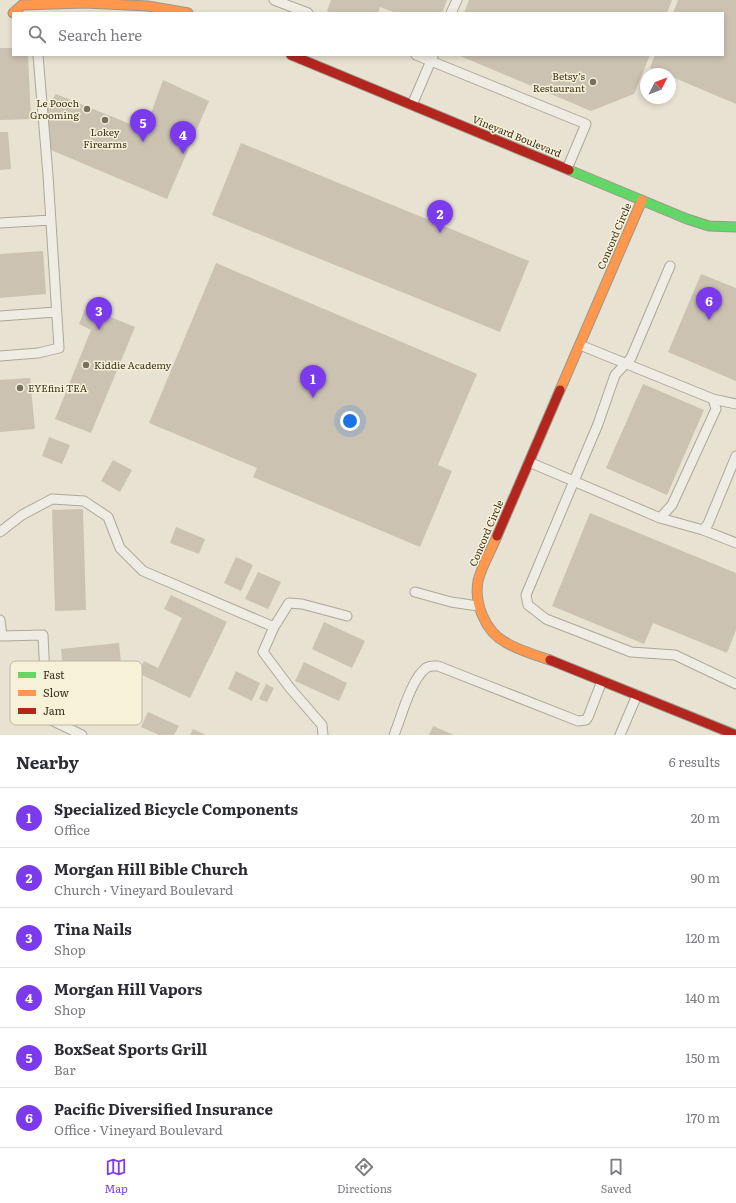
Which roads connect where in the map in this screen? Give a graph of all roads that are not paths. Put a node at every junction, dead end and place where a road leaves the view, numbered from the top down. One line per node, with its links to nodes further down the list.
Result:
1 (115, 0): 5 (street); 6 (street)
2 (274, 0): 7 (lane)
3 (457, 0): 8 (lane)
4 (20, 3): 5 (street); 9 (street)
5 (38, 9)
6 (184, 12)
7 (305, 12)
8 (451, 12)
9 (11, 13)
10 (38, 56): 17 (lane)
11 (293, 56): 14 (street, Vineyard Boulevard)
12 (421, 56): 13 (lane)
13 (432, 58): 14 (lane); 15 (lane)
14 (412, 105): 15 (street, Vineyard Boulevard)
15 (567, 169): 16 (street, Vineyard Boulevard)
16 (642, 200): 19 (street, Vineyard Boulevard); 23 (street, Concord Circle)
17 (51, 220): 18 (lane); 21 (lane)
18 (0, 223)
19 (736, 227)
20 (670, 266): 25 (lane)
21 (56, 312): 22 (lane); 24 (lane)
22 (0, 316)
23 (580, 345): 25 (lane); 29 (street, Concord Circle)
24 (0, 356)
25 (624, 364): 26 (lane); 30 (lane)
26 (713, 399): 27 (lane); 31 (lane)
27 (736, 404)
28 (736, 456): 32 (lane)
29 (529, 462): 30 (lane); 36 (street, Concord Circle)
30 (572, 482): 31 (lane); 42 (lane)
31 (660, 518): 32 (lane)
32 (703, 530): 34 (lane)
33 (0, 532): 39 (lane)
34 (736, 543)
35 (415, 592): 36 (lane)
36 (478, 606): 41 (street, Concord Circle)
37 (347, 616): 39 (lane)
38 (0, 620): 40 (lane)
39 (274, 627): 46 (lane)
40 (44, 661)
41 (602, 681): 43 (street, Concord Circle); 47 (lane)
42 (736, 684)
43 (637, 695): 48 (lane); 49 (street, Concord Circle)
44 (61, 725): 45 (lane)
45 (82, 735)
46 (323, 735)
47 (394, 735)
48 (620, 735)
49 (736, 735)

